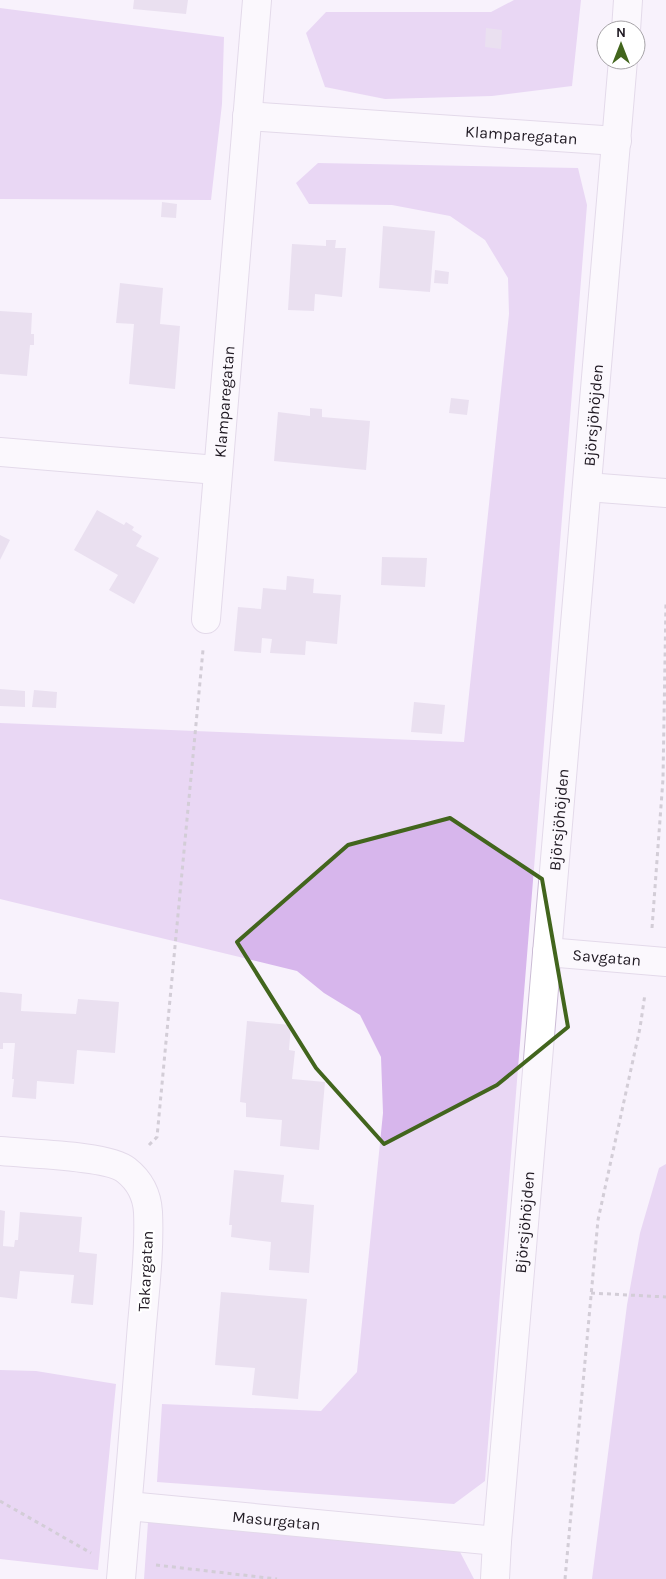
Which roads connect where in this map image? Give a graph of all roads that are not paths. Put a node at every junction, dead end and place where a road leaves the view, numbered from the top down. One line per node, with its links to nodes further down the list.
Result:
1 (257, 0): 5 (street, Klamparegatan)
2 (628, 0): 3 (street)
3 (627, 20)
4 (622, 70): 6 (street, Björsjöhöjden)
5 (247, 116): 6 (street, Klamparegatan); 8 (street, Klamparegatan)
6 (616, 141): 9 (street, Björsjöhöjden)
7 (0, 452): 8 (street, Klamparegatan)
8 (217, 470): 11 (street)
9 (587, 487): 10 (street); 12 (street, Björsjöhöjden)
10 (666, 493)
11 (206, 619)
12 (547, 952): 13 (street, Savgatan); 16 (street, Björsjöhöjden)
13 (658, 961)
14 (0, 1151): 15 (street, Takargatan)
15 (128, 1506): 16 (street, Masurgatan); 17 (street)
16 (497, 1541): 18 (street, Björsjöhöjden)
17 (121, 1579)
18 (495, 1579)

